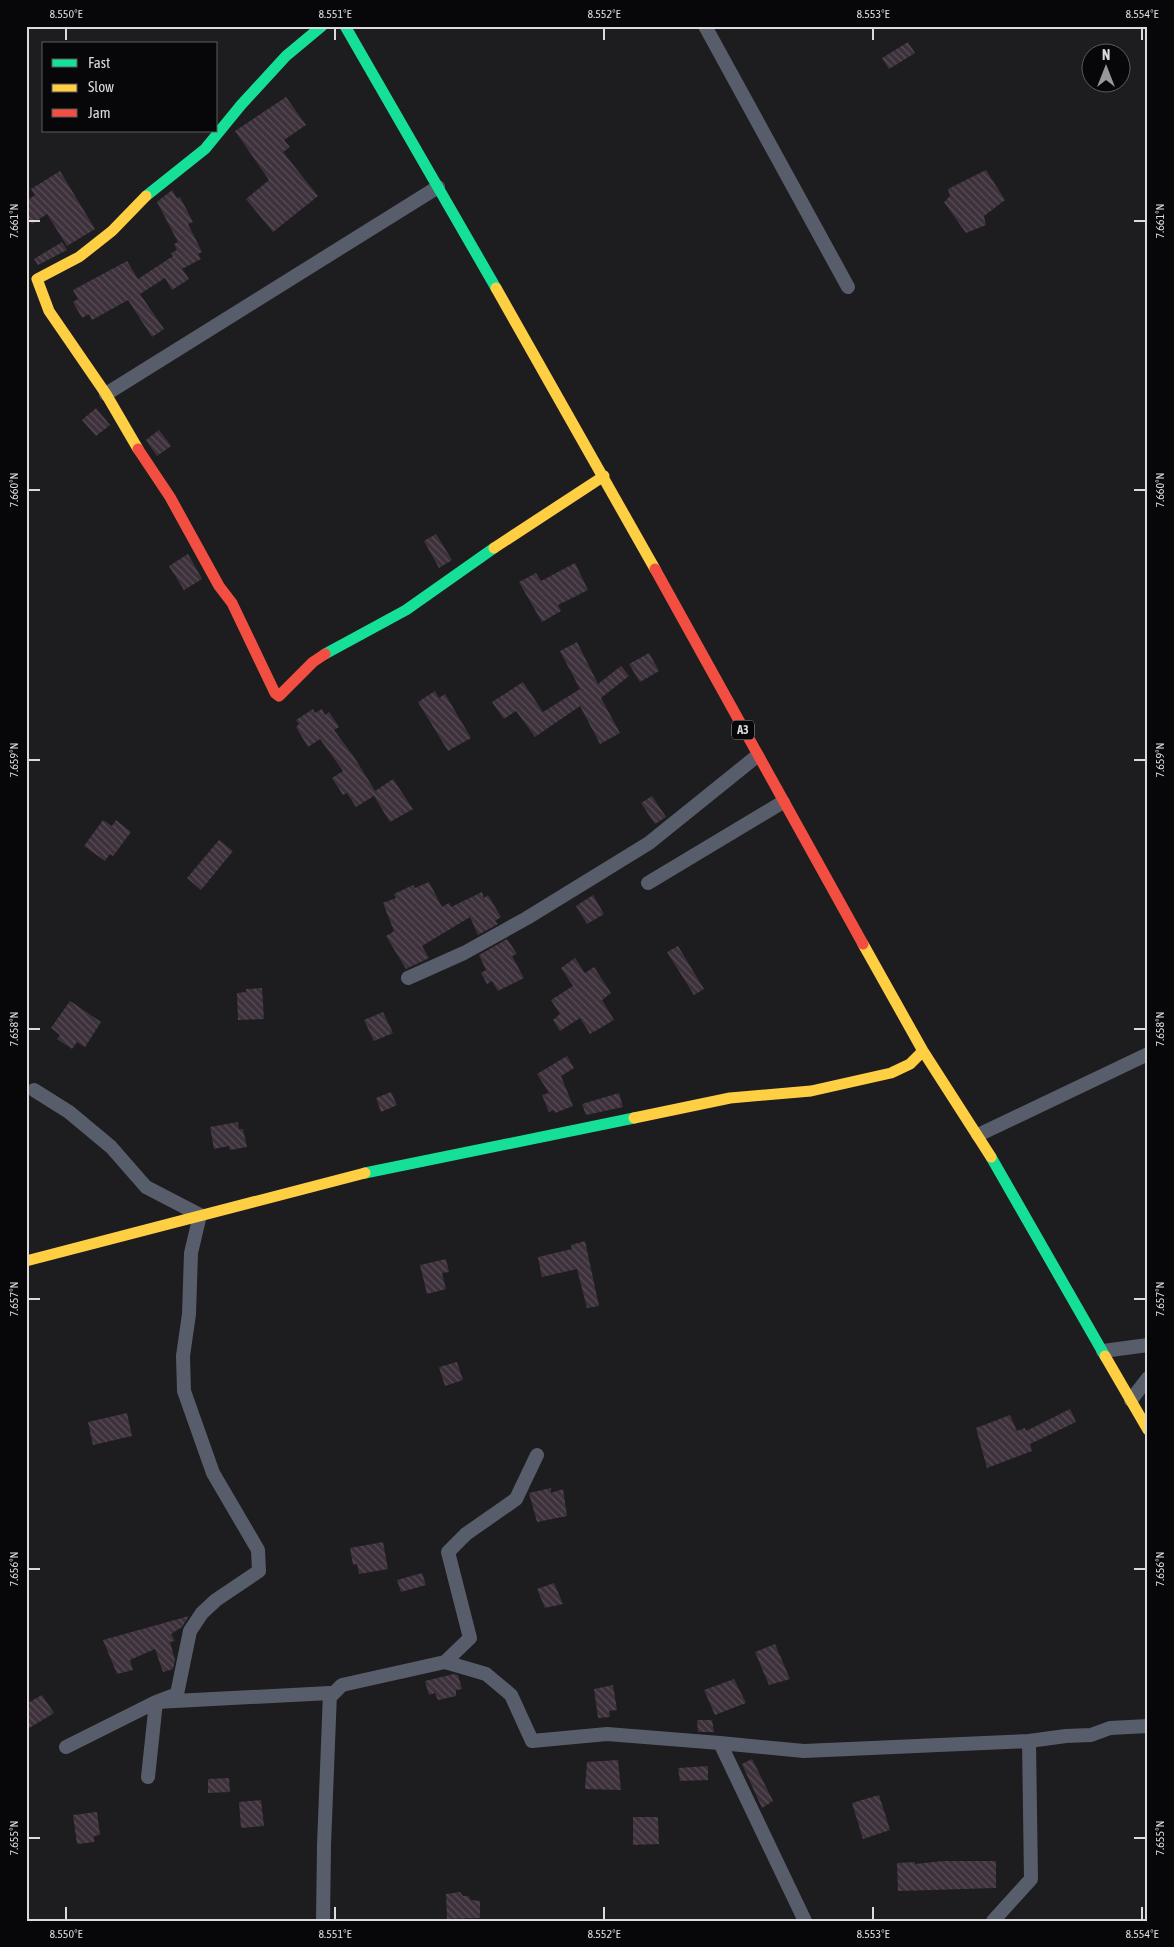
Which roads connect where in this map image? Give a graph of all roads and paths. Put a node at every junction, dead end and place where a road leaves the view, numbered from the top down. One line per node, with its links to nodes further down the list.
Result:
1 (322, 26): 6 (main road)
2 (345, 26): 4 (main road, A3)
3 (705, 26): 5 (street)
4 (438, 187): 6 (street); 7 (main road, A3)
5 (848, 287)
6 (106, 394): 7 (main road)
7 (604, 476): 8 (main road, A3)
8 (757, 756): 9 (main road, A3); 11 (street)
9 (783, 802): 10 (street); 12 (main road, A3)
10 (648, 883)
11 (408, 978)
12 (923, 1052): 15 (main road, A3); 16 (main road)
13 (1148, 1054): 15 (street)
14 (34, 1090): 16 (street)
15 (978, 1134): 19 (main road, A3)
16 (200, 1215): 17 (main road); 26 (street)
17 (26, 1261)
18 (1148, 1345): 19 (street)
19 (1103, 1350): 21 (main road, A3)
20 (1148, 1378): 21 (street)
21 (1131, 1400): 22 (main road, A3)
22 (1148, 1430)
23 (536, 1455): 24 (street)
24 (445, 1662): 25 (street); 28 (street)
25 (330, 1697): 26 (street); 32 (street)
26 (156, 1702): 30 (street); 31 (street)
27 (1148, 1726): 29 (street)
28 (720, 1742): 29 (street); 33 (street)
29 (1029, 1742): 34 (street)
30 (66, 1747)
31 (148, 1777)
32 (323, 1921)
33 (805, 1921)
34 (993, 1921)

